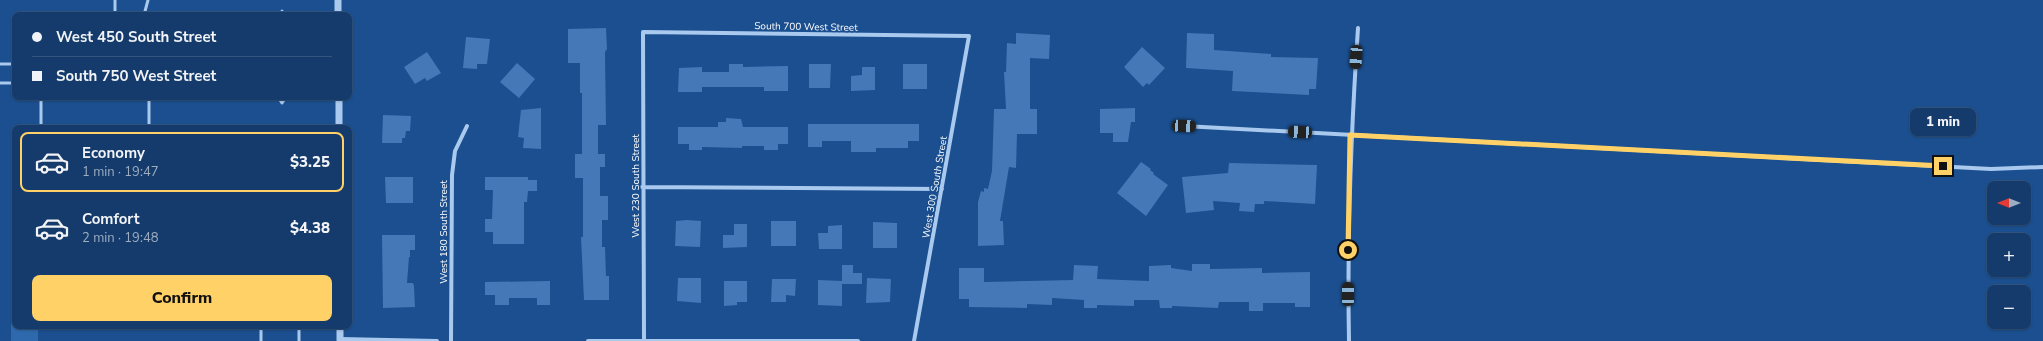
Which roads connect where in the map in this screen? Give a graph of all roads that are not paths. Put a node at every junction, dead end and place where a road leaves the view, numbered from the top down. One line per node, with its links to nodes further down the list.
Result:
1 (115, 0): 4 (lane)
2 (148, 0): 5 (lane)
3 (338, 0): 6 (street)
4 (115, 12)
5 (145, 12)
6 (338, 12)
7 (1358, 28): 22 (street)
8 (643, 32): 9 (street, South 700 West Street); 24 (street, West 230 South Street)
9 (970, 36): 25 (street, West 300 South Street)
10 (0, 64): 11 (lane)
11 (12, 64)
12 (0, 83): 13 (lane)
13 (12, 83)
14 (41, 100): 17 (lane)
15 (149, 100): 18 (lane)
16 (339, 100): 19 (street)
17 (41, 125)
18 (149, 125)
19 (339, 125)
20 (467, 126): 34 (street, West 180 South Street)
21 (1184, 126): 22 (street)
22 (1350, 135): 23 (street); 38 (street)
23 (2043, 167)
24 (642, 187): 25 (street); 30 (street, West 230 South Street)
25 (942, 189): 37 (street, West 300 South Street)
26 (261, 329): 31 (lane)
27 (299, 329): 32 (lane)
28 (340, 329): 29 (street)
29 (340, 340): 33 (street)
30 (644, 340): 35 (street); 36 (street)
31 (261, 341)
32 (299, 341)
33 (437, 341)
34 (451, 341)
35 (588, 341)
36 (858, 341)
37 (914, 341)
38 (1349, 341)

